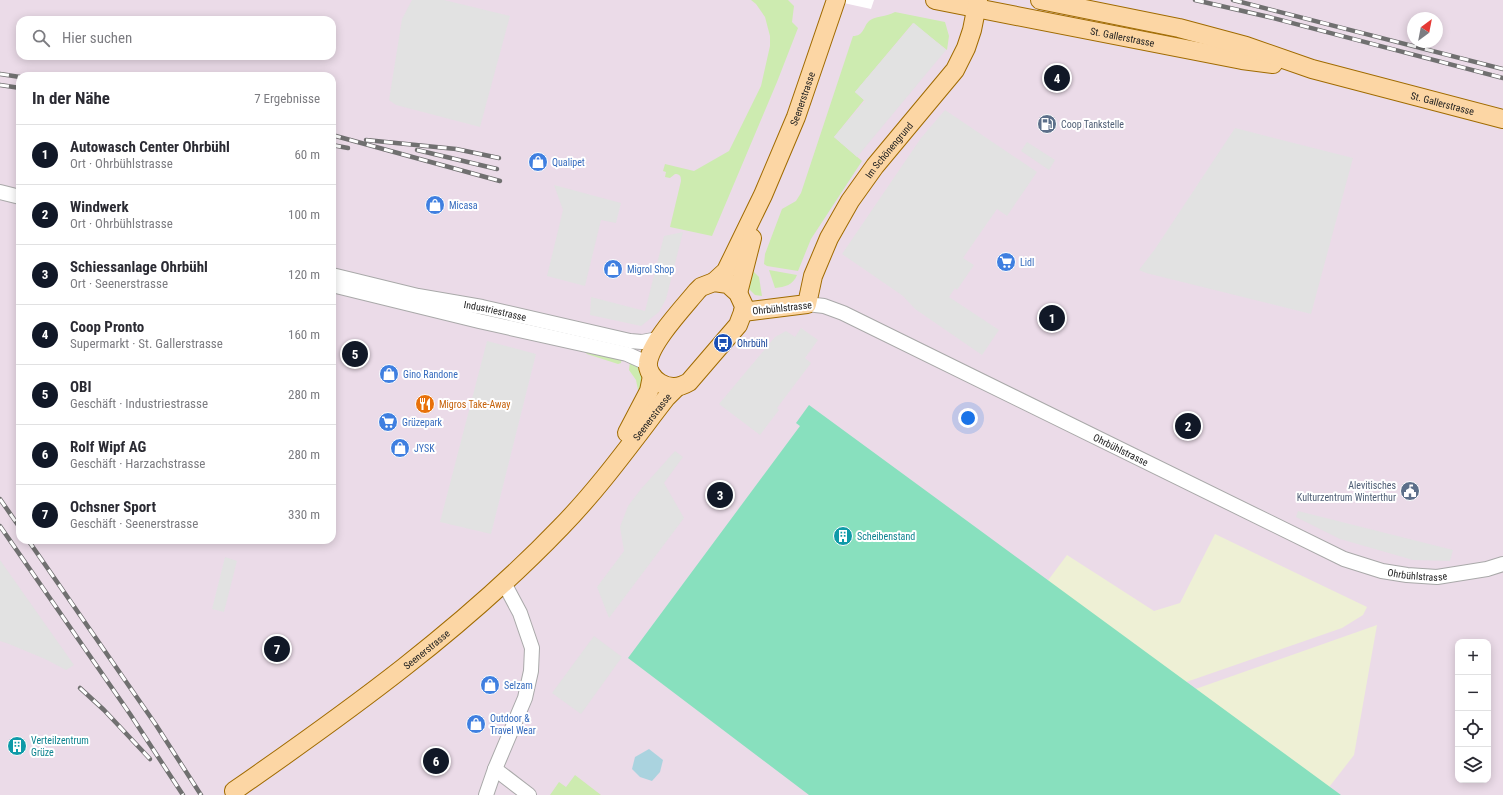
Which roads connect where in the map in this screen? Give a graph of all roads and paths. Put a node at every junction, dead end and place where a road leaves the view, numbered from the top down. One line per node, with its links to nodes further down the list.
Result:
1 (836, 0): 8 (main road, Seenerstrasse)
2 (935, 0): 4 (main road, St. Gallerstrasse)
3 (1040, 0): 5 (main road, St. Gallerstrasse)
4 (977, 4): 5 (main road, St. Gallerstrasse); 14 (main road, Im Schönengrund)
5 (1312, 69): 6 (main road, St. Gallerstrasse)
6 (1503, 119)
7 (0, 192): 9 (street)
8 (763, 195): 11 (main road, Seenerstrasse); 13 (main road, Seenerstrasse)
9 (16, 196)
10 (336, 276): 16 (street, Industriestrasse)
11 (714, 282): 13 (main road); 16 (main road, Seenerstrasse)
12 (336, 286): 17 (street, Industriestrasse)
13 (738, 293): 15 (main road, Seenerstrasse)
14 (807, 304): 15 (main road, Ohrbühlstrasse); 20 (street, Ohrbühlstrasse)
15 (743, 312): 18 (main road, Seenerstrasse)
16 (658, 339): 17 (main road, Seenerstrasse)
17 (650, 370): 18 (main road, Seenerstrasse); 19 (main road, Seenerstrasse)
18 (676, 387): 19 (main road, Seenerstrasse)
19 (599, 485): 21 (main road, Seenerstrasse)
20 (1503, 564)
21 (504, 583): 22 (street); 23 (main road, Seenerstrasse)
22 (495, 769): 24 (street); 25 (street)
23 (234, 791)
24 (486, 795)
25 (529, 795)

